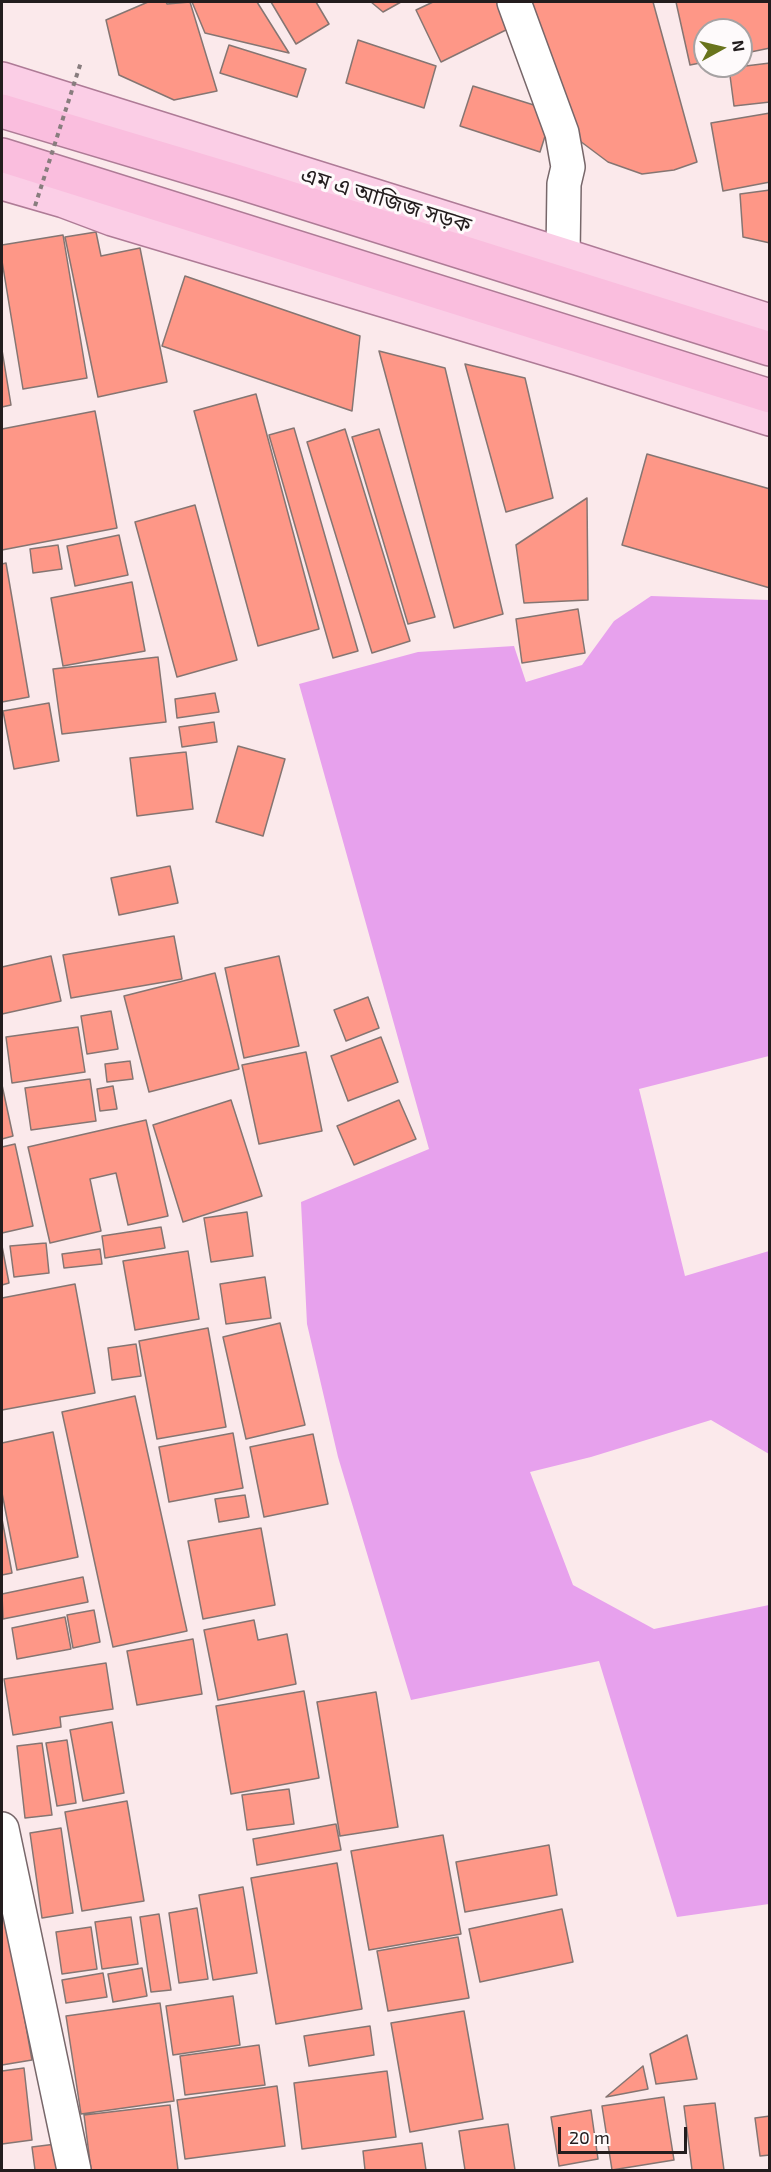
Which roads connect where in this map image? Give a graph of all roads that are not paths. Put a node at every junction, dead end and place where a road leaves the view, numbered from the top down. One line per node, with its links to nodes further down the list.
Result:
1 (514, 2): 6 (street)
2 (2, 80): 6 (main road, এম এ আজিজ সড়ক)
3 (2, 111): 8 (highway)
4 (2, 155): 9 (highway)
5 (2, 183): 10 (main road)
6 (563, 255): 7 (main road, এম এ আজিজ সড়ক)
7 (770, 321)
8 (770, 350)
9 (770, 396)
10 (770, 420)
11 (2, 1829): 12 (street)
12 (74, 2170)

